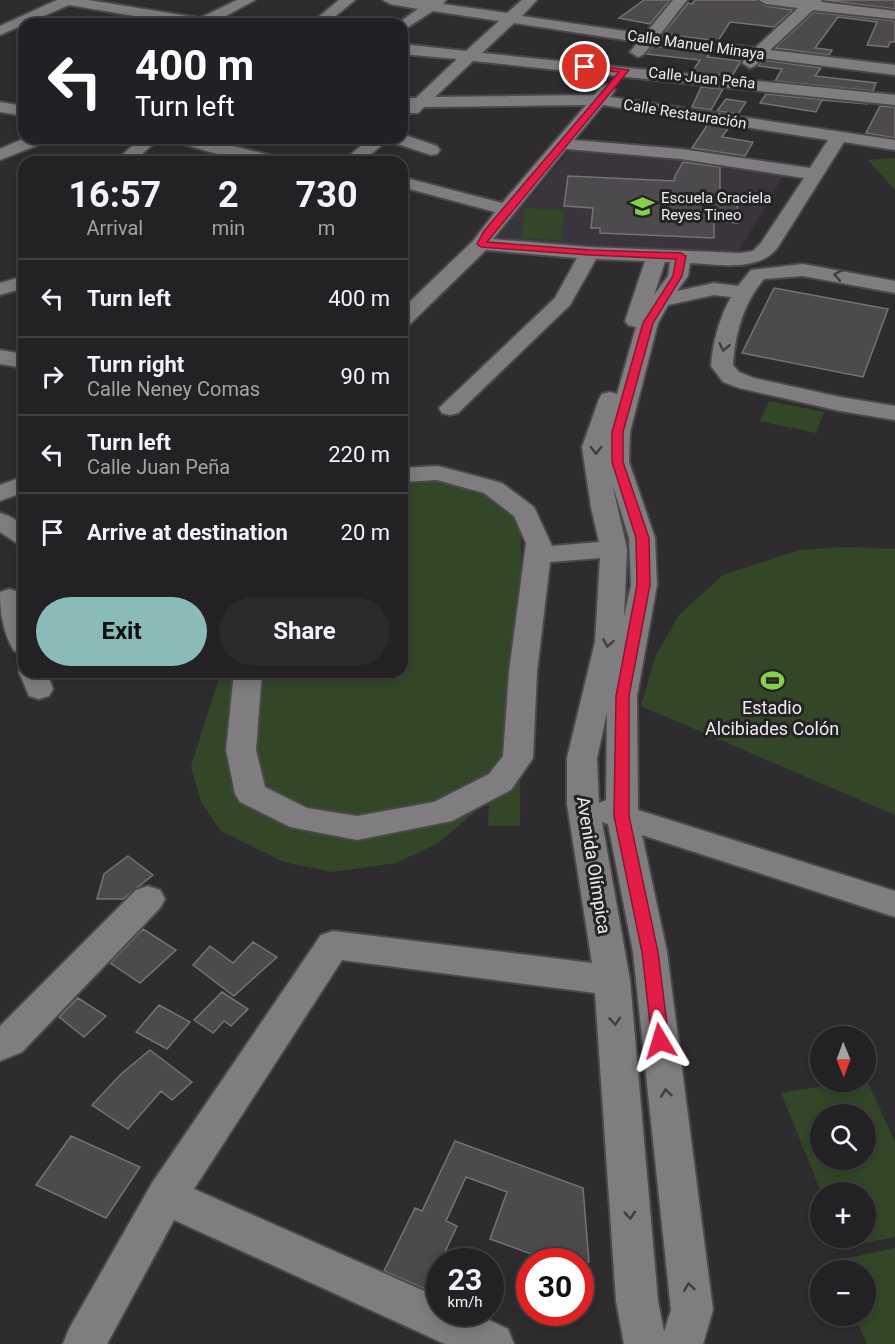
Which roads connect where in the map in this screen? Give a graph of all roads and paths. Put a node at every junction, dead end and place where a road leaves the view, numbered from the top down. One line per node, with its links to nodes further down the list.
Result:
1 (68, 0): 11 (street); 12 (street)
2 (248, 0): 13 (street)
3 (348, 0): 14 (street)
4 (390, 0): 8 (street, Calle Manuel Minaya)
5 (530, 0): 15 (street)
6 (680, 0): 19 (street)
7 (766, 0): 9 (street)
8 (435, 3): 15 (street, Calle Manuel Minaya); 17 (street)
9 (814, 3): 10 (street); 21 (street)
10 (895, 15)
11 (29, 18)
12 (175, 18)
13 (214, 18)
14 (325, 18)
15 (509, 19): 19 (street, Calle Manuel Minaya); 22 (street)
16 (18, 23): 18 (street)
17 (408, 23)
18 (0, 31)
19 (647, 39): 21 (street, Calle Manuel Minaya); 24 (street)
20 (408, 50): 22 (street, Calle Juan Peña)
21 (757, 54): 23 (street, Calle Manuel Minaya); 25 (street)
22 (469, 57): 24 (street, Calle Juan Peña); 29 (street)
23 (894, 67): 26 (street)
24 (625, 70): 25 (street, Calle Juan Peña); 27 (street)
25 (736, 82): 26 (street, Calle Juan Peña); 32 (street)
26 (877, 98): 28 (street, Calle Juan Peña); 33 (street)
27 (599, 100): 29 (street, Calle Restauración); 32 (street, Calle Restauración); 41 (street)
28 (895, 100)
29 (410, 103)
30 (0, 107): 31 (street)
31 (18, 110)
32 (706, 117): 34 (street, Calle Restauración); 44 (street)
33 (862, 129): 34 (street, Calle Restauración); 42 (street, Calle Restauración)
34 (838, 138): 50 (street)
35 (408, 142): 43 (street)
36 (26, 144): 45 (street)
37 (144, 144): 47 (street)
38 (202, 144): 46 (street)
39 (254, 144): 46 (street)
40 (374, 144): 49 (street)
41 (562, 144): 44 (street); 52 (street)
42 (895, 145)
43 (431, 150)
44 (681, 154): 50 (street)
45 (0, 155)
46 (240, 155): 48 (street)
47 (130, 156)
48 (245, 156)
49 (358, 156)
50 (815, 174): 57 (street)
51 (408, 184): 52 (street)
52 (508, 210): 53 (street)
53 (481, 244): 54 (street); 62 (street)
54 (590, 253): 57 (street); 65 (street)
55 (803, 270): 56 (street); 59 (street); 60 (street, one-way to 55)
56 (895, 271)
57 (661, 278): 59 (street); 59 (street); 72 (street, Avenida Olímpica, one-way to 72); 78 (street)
58 (18, 284): 61 (street)
59 (746, 287): 66 (street, one-way to 66)
60 (895, 287)
61 (0, 289)
62 (408, 315)
63 (0, 357): 64 (street)
64 (18, 360)
65 (450, 408)
66 (895, 413)
67 (408, 475): 73 (street)
68 (18, 486): 69 (street)
69 (0, 494)
70 (0, 521): 71 (street)
71 (18, 532)
72 (614, 549): 73 (street); 77 (street, Avenida Olímpica, one-way to 77)
73 (538, 555): 76 (street)
74 (11, 598): 75 (street)
75 (18, 623)
76 (247, 678)
77 (582, 804): 78 (street); 81 (street, Avenida Olímpica)
78 (622, 816): 80 (street); 87 (street, one-way to 78)
79 (148, 899): 82 (street)
80 (895, 904)
81 (612, 980): 83 (street); 86 (street, Avenida Olímpica, one-way to 86)
82 (0, 1045)
83 (166, 1196): 84 (street); 85 (street)
84 (84, 1344)
85 (493, 1344)
86 (645, 1344)
87 (682, 1344)

